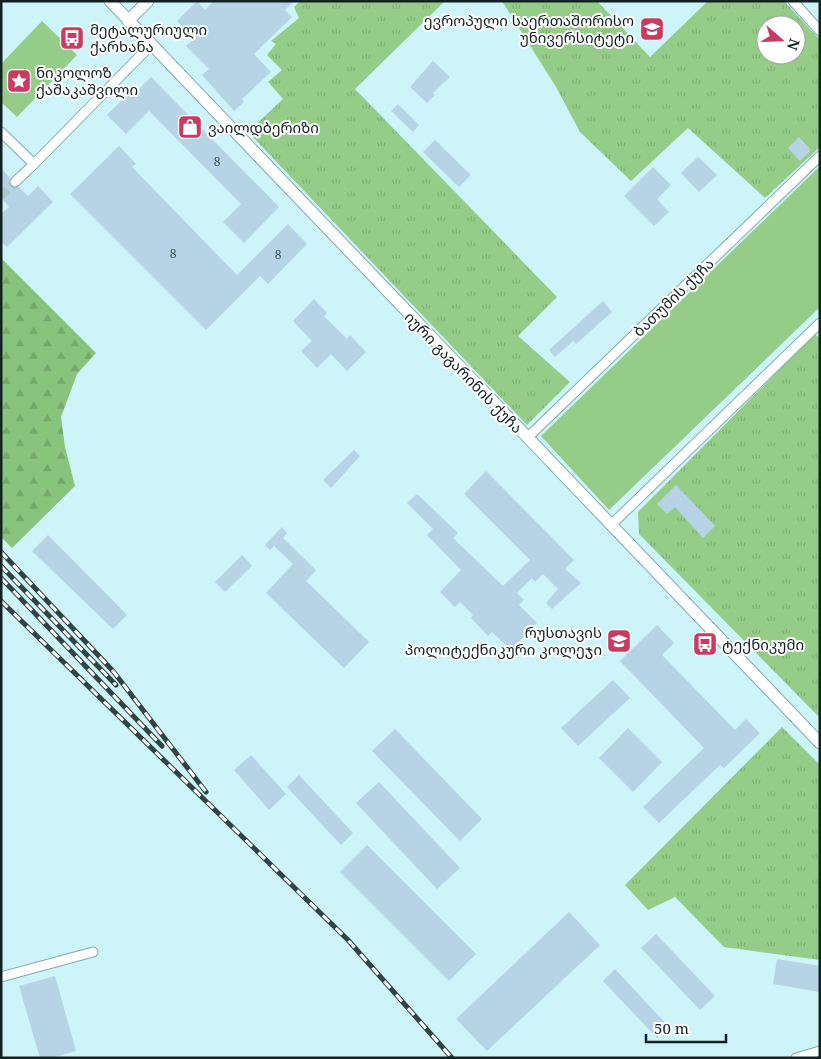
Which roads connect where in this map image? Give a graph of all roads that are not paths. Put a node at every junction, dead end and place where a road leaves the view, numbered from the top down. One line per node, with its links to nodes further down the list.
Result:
1 (110, 1): 4 (street, იური გაგარინის ქუჩა)
2 (148, 1): 4 (street)
3 (793, 1): 5 (street)
4 (128, 21): 6 (street, იური გაგარინის ქუჩა)
5 (820, 31)
6 (151, 45): 9 (street); 12 (street, იური გაგარინის ქუჩა)
7 (1, 132): 9 (street)
8 (820, 156): 12 (street, ბათუმის ქუჩა)
9 (34, 164): 10 (street)
10 (15, 182)
11 (820, 323): 13 (street)
12 (527, 438): 13 (street, იური გაგარინის ქუჩა)
13 (611, 525): 14 (street, იური გაგარინის ქუჩა)
14 (820, 743)
15 (93, 952): 16 (street)
16 (1, 977)
17 (820, 1051): 18 (street)
18 (796, 1058)

